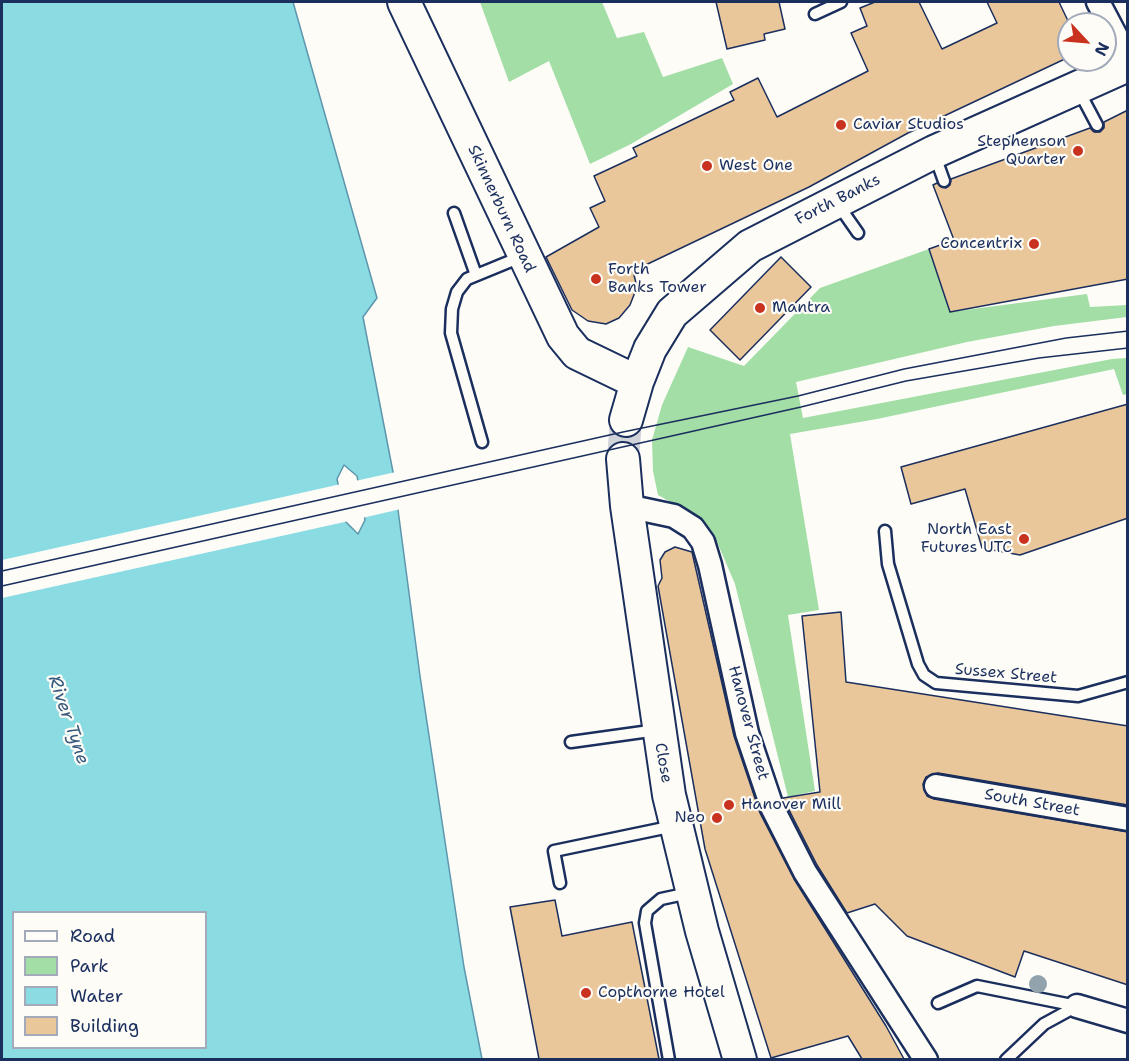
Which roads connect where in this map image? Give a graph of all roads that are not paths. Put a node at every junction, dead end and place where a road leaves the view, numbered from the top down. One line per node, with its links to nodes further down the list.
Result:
1 (404, 2): 14 (main road, Skinnerburn Road)
2 (841, 2): 4 (lane)
3 (1098, 2): 5 (street)
4 (815, 14)
5 (1128, 59)
6 (1128, 65): 7 (main road, Forth Banks)
7 (1078, 88): 8 (lane); 9 (main road, Forth Banks)
8 (1097, 125)
9 (934, 152): 10 (lane); 11 (main road, Forth Banks)
10 (944, 181)
11 (835, 200): 13 (lane); 16 (main road, Forth Banks)
12 (454, 213): 15 (lane)
13 (858, 233)
14 (523, 256): 15 (lane); 16 (main road, Skinnerburn Road)
15 (476, 275): 18 (lane)
16 (637, 382): 17 (main road, Forth Banks)
17 (626, 420)
18 (482, 442)
19 (623, 459): 20 (main road, Close)
20 (627, 506): 23 (main road, Close); 35 (street, Hanover Street)
21 (885, 531): 22 (lane, Sussex Street)
22 (1128, 681)
23 (658, 730): 24 (lane); 27 (main road, Close)
24 (571, 742)
25 (936, 786): 26 (street, South Street)
26 (1128, 819)
27 (676, 826): 28 (lane); 29 (main road, Close)
28 (560, 883)
29 (693, 892): 33 (lane); 34 (main road, Close)
30 (938, 1003): 31 (lane)
31 (1077, 1006): 32 (street); 36 (lane)
32 (1128, 1021)
33 (669, 1059)
34 (740, 1059)
35 (926, 1059)
36 (1006, 1059)

